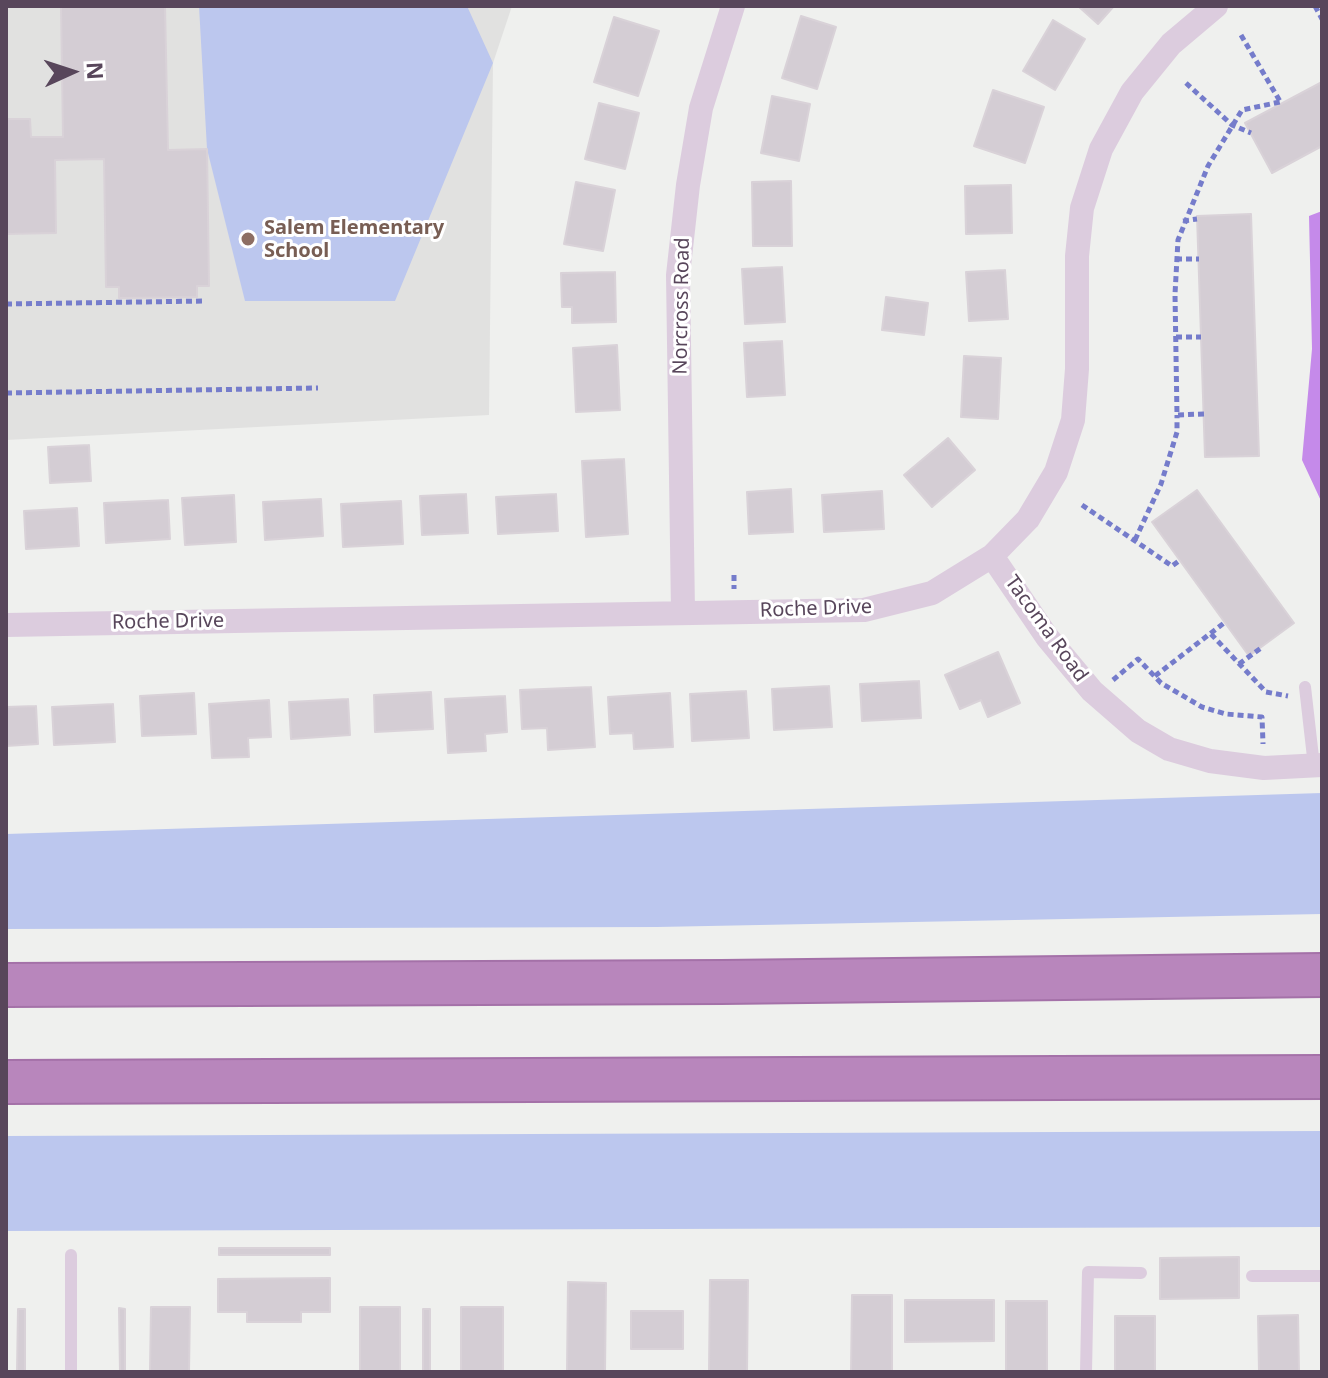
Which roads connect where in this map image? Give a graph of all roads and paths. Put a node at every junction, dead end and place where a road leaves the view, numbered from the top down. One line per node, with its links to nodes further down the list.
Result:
1 (733, 6): 25 (street, Norcross Road)
2 (1216, 6): 23 (street, Roche Drive)
3 (1315, 6): 4 (path)
4 (1322, 19)
5 (1241, 35): 7 (path)
6 (1186, 83): 7 (path)
7 (1232, 125): 8 (path); 10 (path)
8 (1251, 133)
9 (1197, 219): 10 (path)
10 (1183, 221): 11 (path)
11 (1175, 259): 12 (path); 15 (path)
12 (1199, 259)
13 (205, 301): 14 (path)
14 (6, 304)
15 (1176, 337): 16 (path); 20 (path)
16 (1201, 337)
17 (318, 388): 18 (path)
18 (6, 393)
19 (1204, 414): 20 (path)
20 (1177, 415): 22 (path)
21 (1082, 505): 22 (path)
22 (1135, 540): 24 (path)
23 (992, 556): 25 (street, Roche Drive); 36 (street, Tacoma Road)
24 (1180, 560)
25 (683, 612): 27 (street, Roche Drive)
26 (1224, 623): 28 (path)
27 (6, 625)
28 (1211, 634): 30 (path); 31 (path)
29 (1261, 648): 30 (path)
30 (1239, 664): 34 (path)
31 (1155, 676): 32 (path); 35 (path)
32 (1112, 680)
33 (1305, 687): 36 (lane)
34 (1266, 692)
35 (1263, 752)
36 (1318, 765)
37 (1322, 975): 38 (highway)
38 (6, 985)
39 (1322, 1077): 40 (highway)
40 (6, 1082)
41 (71, 1255): 45 (lane)
42 (1141, 1273): 46 (lane)
43 (1252, 1276): 44 (lane)
44 (1322, 1276)
45 (71, 1372)
46 (1086, 1372)

